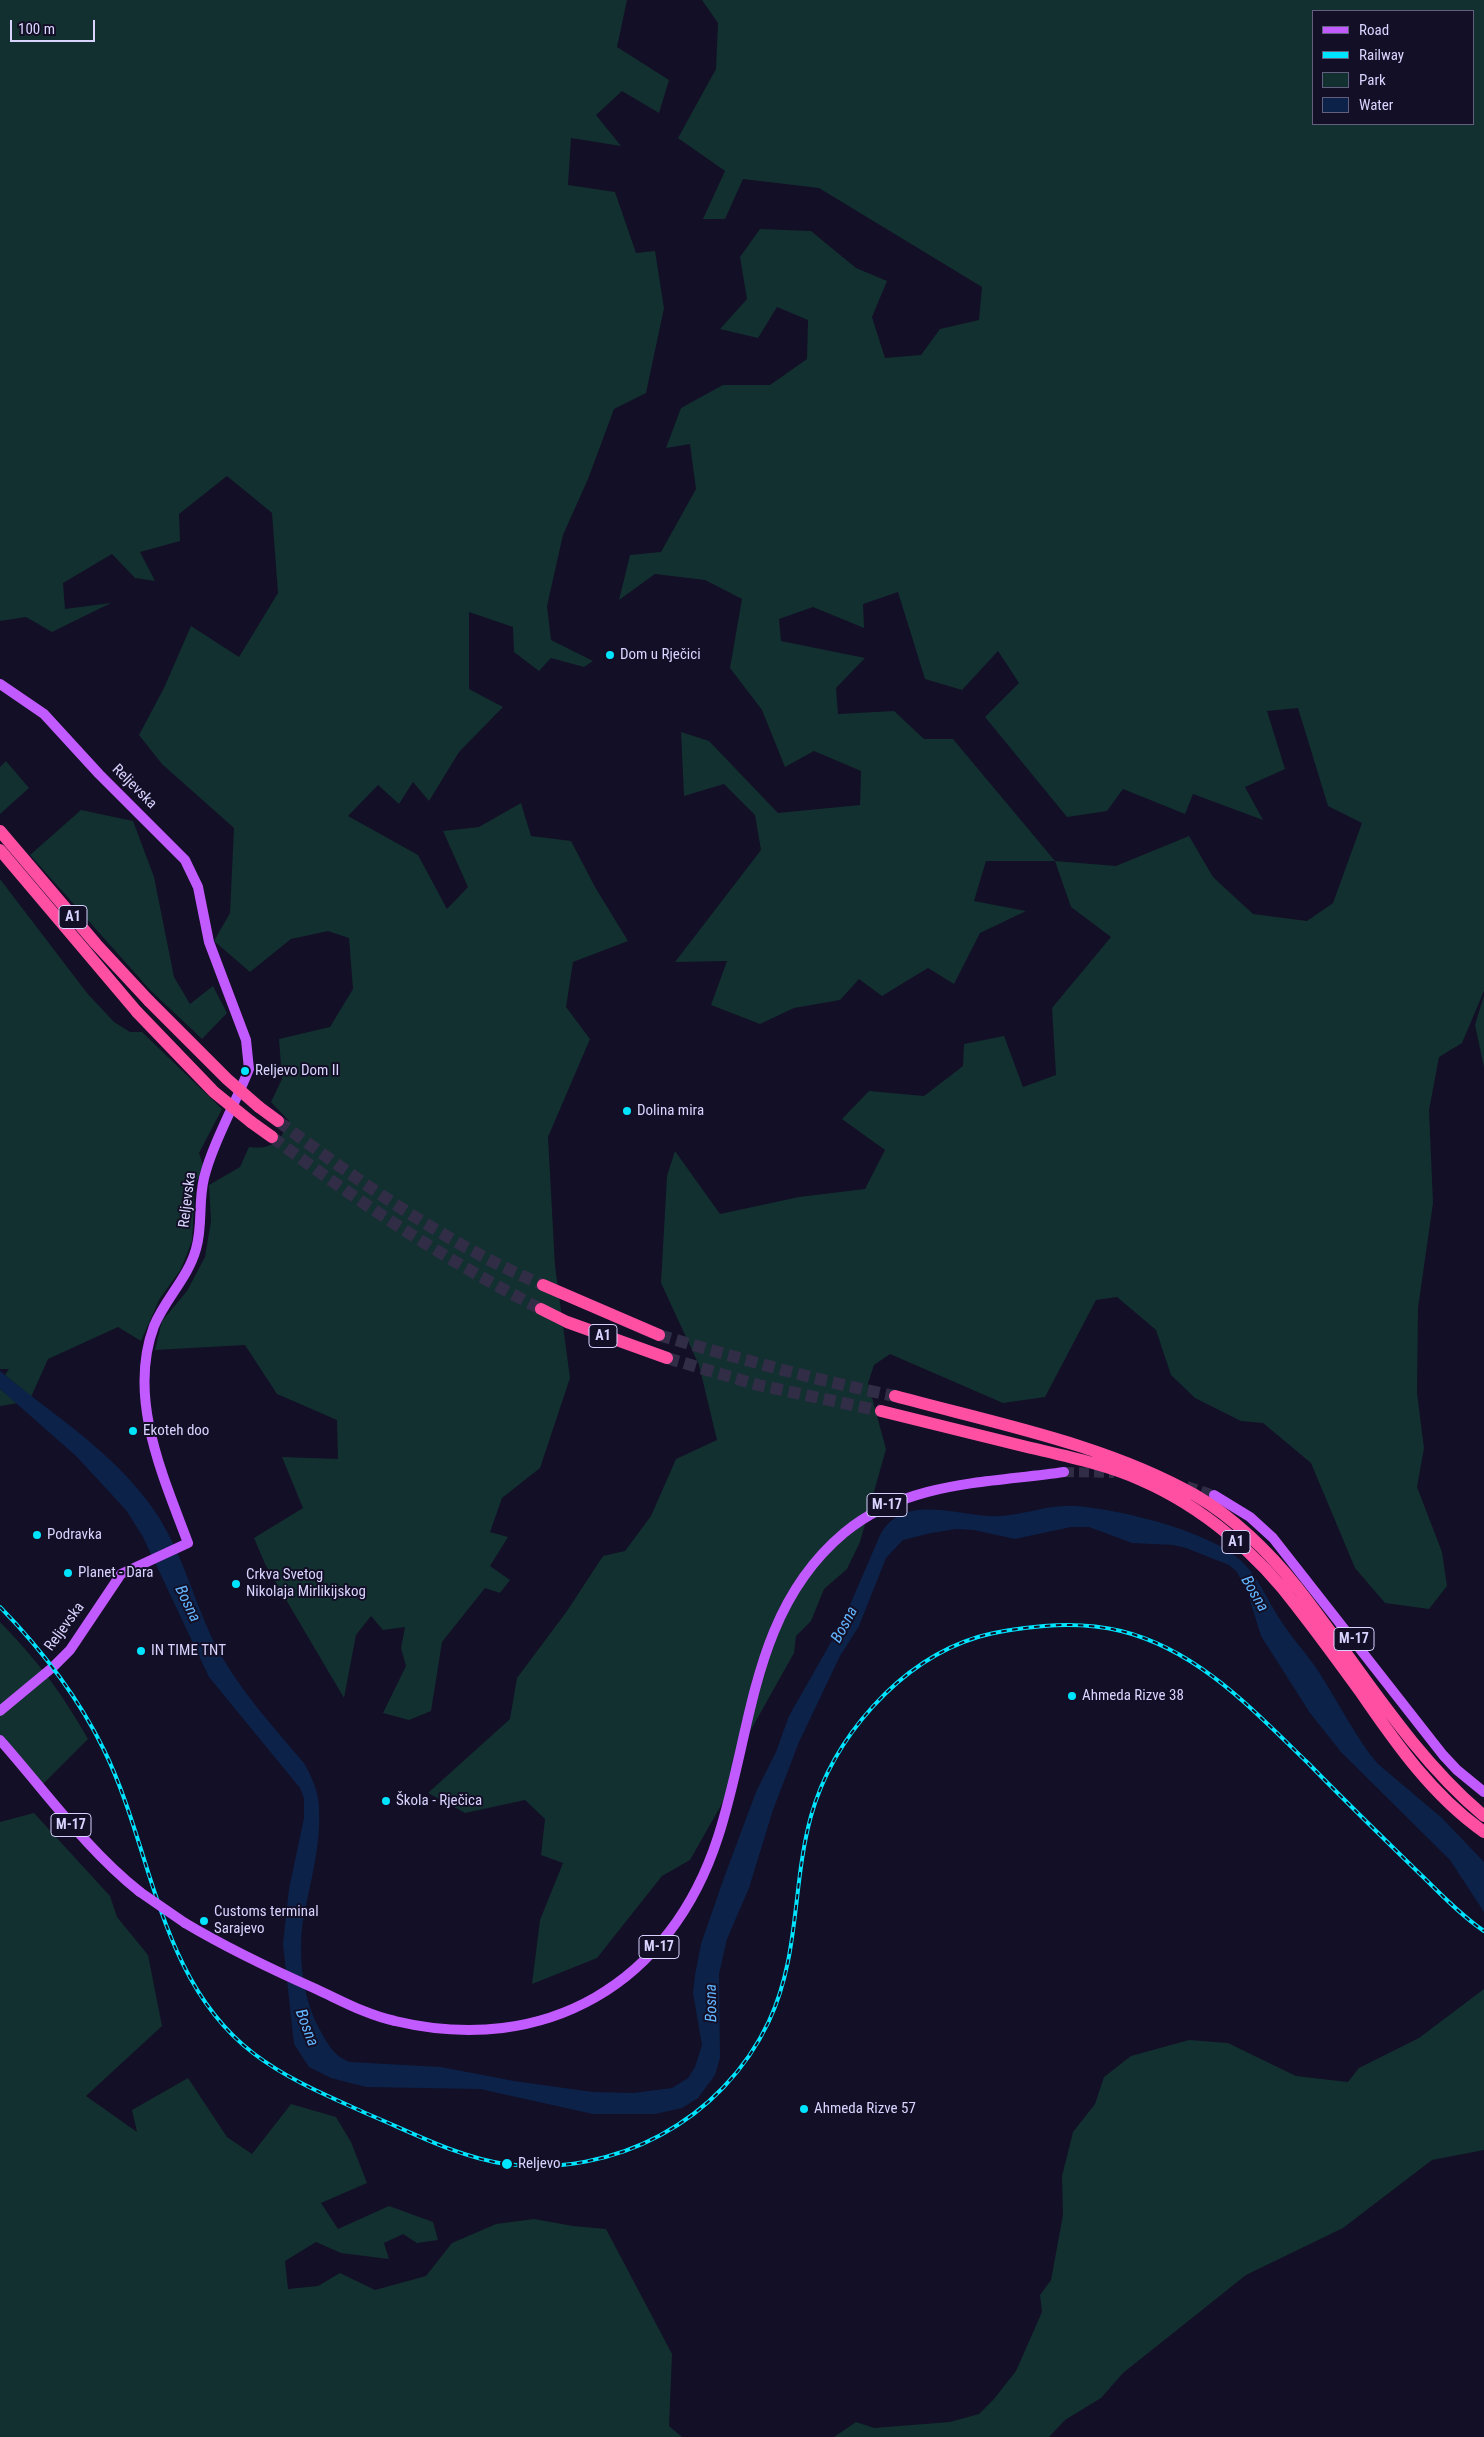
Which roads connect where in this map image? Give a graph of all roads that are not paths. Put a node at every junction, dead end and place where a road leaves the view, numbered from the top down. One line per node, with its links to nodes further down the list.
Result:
1 (0, 684): 14 (main road, Reljevska)
2 (0, 831): 4 (highway, A1, bridge)
3 (0, 850): 5 (highway, A1, bridge)
4 (278, 1121)
5 (272, 1137)
6 (543, 1285): 8 (highway, A1)
7 (541, 1309): 9 (highway, A1)
8 (659, 1335)
9 (667, 1358)
10 (895, 1396): 17 (highway, A1)
11 (881, 1411): 18 (highway, A1)
12 (1064, 1472): 15 (main road, M-17, bridge)
13 (1214, 1495): 16 (main road, M-17)
14 (0, 1711)
15 (0, 1740)
16 (1484, 1792)
17 (1484, 1816)
18 (1484, 1832)

